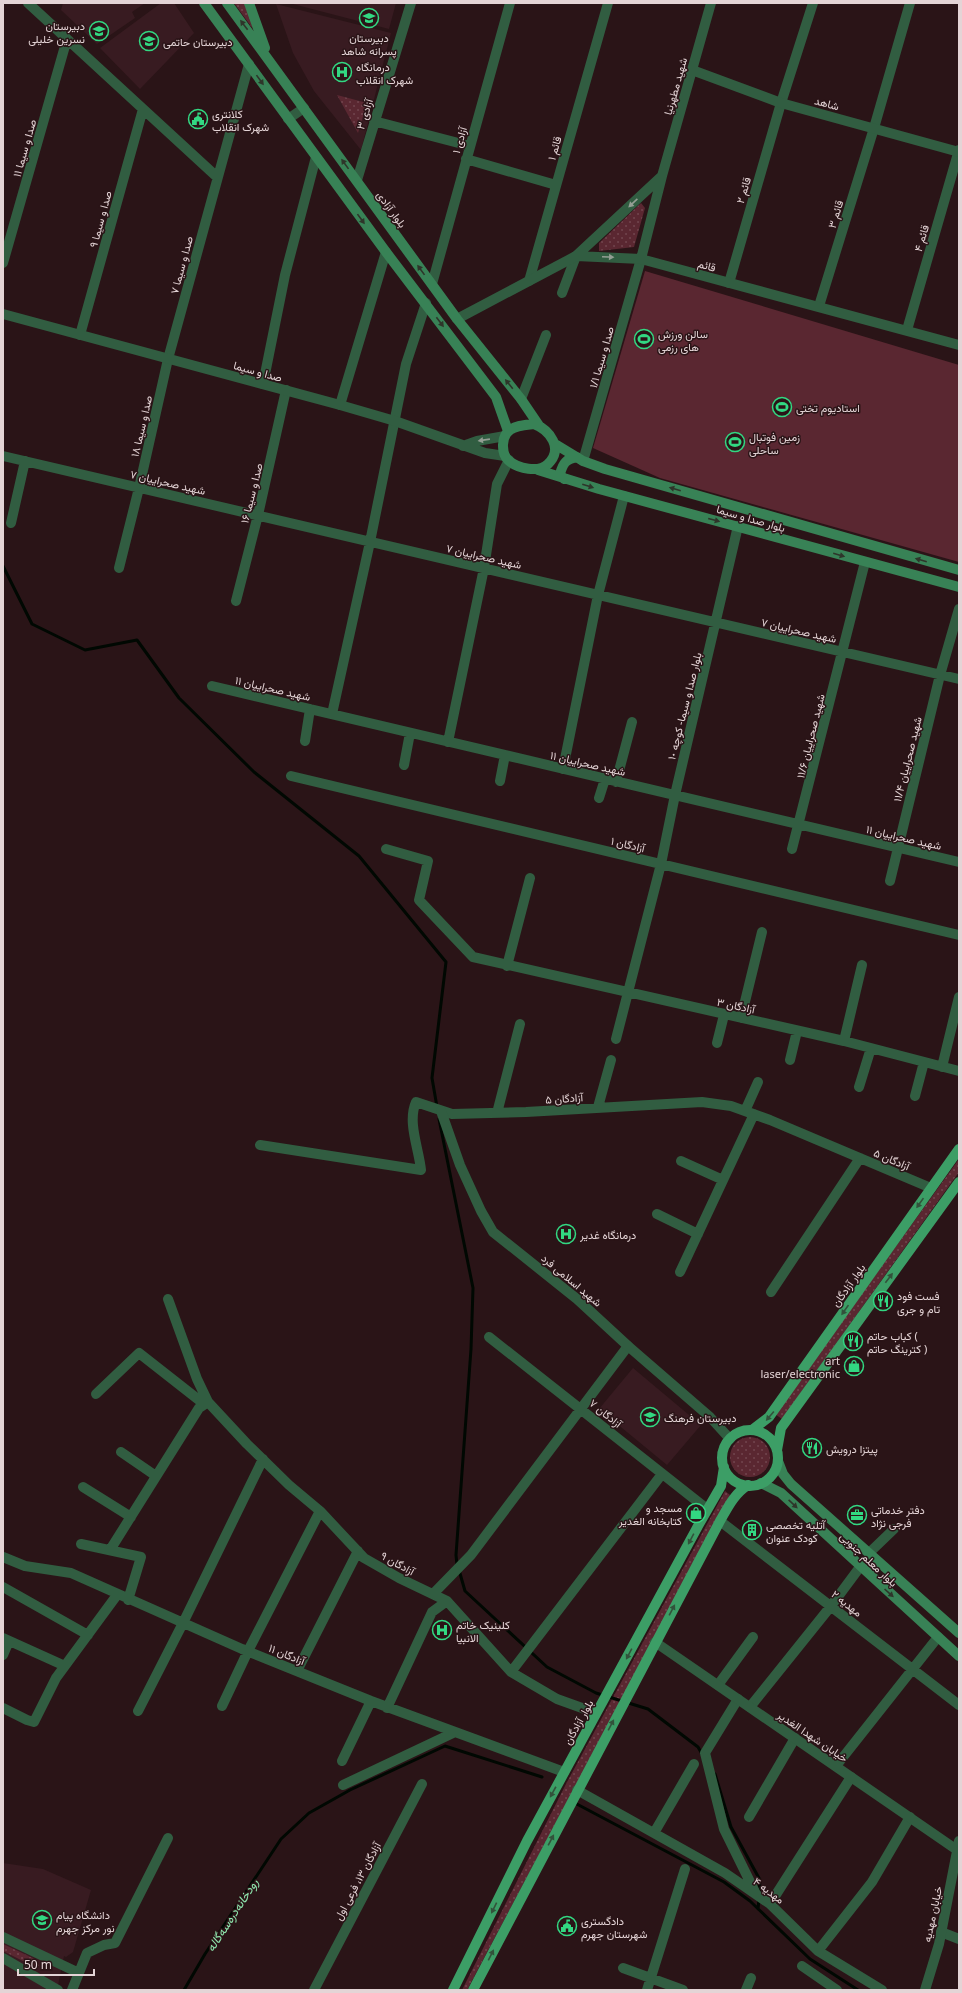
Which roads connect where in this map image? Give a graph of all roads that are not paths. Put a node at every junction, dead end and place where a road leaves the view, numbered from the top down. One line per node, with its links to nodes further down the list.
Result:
1 (28, 3): 11 (street)
2 (204, 3): 13 (main road)
3 (227, 3): 12 (main road, بلوار آزادی, one-way to 3)
4 (249, 3): 12 (main road)
5 (510, 3): 21 (street, آزادی ۱)
6 (608, 3): 28 (street, قائم ۱)
7 (711, 3): 14 (street, شهید مطهرنیا)
8 (813, 3): 15 (street, قائم ۲)
9 (910, 3): 20 (street, قائم ۳)
10 (410, 6): 19 (street, آزادی ۳)
11 (67, 39): 17 (street); 32 (street, صدا و سیما ۱۱)
12 (269, 60): 16 (main road, بلوار آزادی)
13 (249, 64): 18 (main road, one-way to 18); 26 (street, صدا و سیما ۷)
14 (692, 70): 15 (street, شاهد); 25 (street, شهید مطهرنیا)
15 (781, 103): 20 (street, شاهد); 34 (street, قائم ۲)
16 (304, 108): 18 (street); 27 (main road, بلوار آزادی, one-way to 16)
17 (143, 109): 26 (street); 42 (street, صدا و سیما ۹)
18 (288, 119): 23 (main road)
19 (374, 121): 21 (street); 27 (street, آزادی ۳)
20 (874, 128): 22 (street, شاهد); 38 (street, قائم ۳)
21 (470, 146): 24 (street, آزادی ۱)
22 (959, 151): 41 (street, قائم ۴)
23 (316, 157): 29 (main road, one-way to 29); 46 (street)
24 (466, 159): 28 (street); 35 (street, آزادی ۱)
25 (662, 176): 30 (street, one-way to 30); 31 (street, شهید مطهرنیا)
26 (217, 177): 45 (street, صدا و سیما ۷)
27 (357, 180): 35 (main road, بلوار آزادی, one-way to 27)
28 (556, 185): 33 (street, قائم ۱)
29 (386, 252): 37 (main road); 49 (street)
30 (576, 256): 31 (street, قائم, one-way to 31); 33 (street); 36 (street)
31 (641, 259): 34 (street, قائم); 57 (street, صدا و سیما ۱/۱)
32 (3, 263)
33 (529, 281): 40 (street)
34 (729, 283): 38 (street, قائم)
35 (432, 284): 40 (main road, بلوار آزادی)
36 (562, 293)
37 (426, 303): 50 (street); 52 (main road, one-way to 52)
38 (819, 306): 41 (street, قائم)
39 (3, 314): 42 (street, صدا و سیما)
40 (457, 319): 48 (main road, بلوار آزادی, one-way to 40)
41 (907, 330): 44 (street, قائم)
42 (80, 335): 45 (street, صدا و سیما)
43 (546, 335): 48 (street)
44 (959, 345)
45 (168, 359): 46 (street, صدا و سیما); 61 (street, صدا و سیما ۱۸)
46 (262, 384): 47 (street, صدا و سیما)
47 (286, 390): 49 (street, صدا و سیما); 63 (street, صدا و سیما ۱۶)
48 (521, 399): 51 (main road, بلوار آزادی)
49 (340, 405): 50 (street, صدا و سیما)
50 (395, 421): 54 (street, صدا و سیما); 66 (street)
51 (540, 427): 52 (main road); 53 (main road)
52 (507, 433): 54 (street, one-way to 54); 56 (main road)
53 (555, 444): 57 (main road, بلوار صدا و سیما); 59 (main road)
54 (463, 446): 56 (street, صدا و سیما)
55 (3, 456): 58 (street, شهید صحراییان ۷)
56 (507, 458): 59 (main road); 69 (street)
57 (580, 459): 60 (main road); 70 (main road, بلوار صدا و سیما, one-way to 57)
58 (25, 461): 61 (street, شهید صحراییان ۷); 64 (street)
59 (538, 470): 60 (main road, بلوار صدا و سیما)
60 (564, 479): 62 (main road, بلوار صدا و سیما, one-way to 62)
61 (139, 488): 63 (street, شهید صحراییان ۷); 68 (street, صدا و سیما ۱۸)
62 (624, 496): 65 (main road, بلوار صدا و سیما, one-way to 65); 72 (street)
63 (258, 516): 66 (street, شهید صحراییان ۷); 73 (street, صدا و سیما ۱۶)
64 (11, 523)
65 (738, 526): 67 (main road, بلوار صدا و سیما, one-way to 67); 75 (street, بلوار صدا و سيما- كوچه ١٠)
66 (370, 542): 69 (street, شهید صحراییان ۷); 81 (street)
67 (865, 562): 71 (main road, بلوار صدا و سیما); 76 (street, شهید صحراییان ۱۱/۶)
68 (118, 568)
69 (484, 568): 72 (street, شهید صحراییان ۷); 85 (street)
70 (959, 570)
71 (959, 587)
72 (598, 595): 75 (street, شهید صحراییان ۷); 88 (street)
73 (236, 601)
74 (959, 609): 77 (street, شهید صحراییان ۱۱/۴)
75 (716, 623): 76 (street, شهید صحراییان ۷); 93 (street, بلوار صدا و سيما- كوچه ١٠)
76 (843, 652): 77 (street, شهید صحراییان ۷); 95 (street, شهید صحراییان ۱۱/۶)
77 (940, 675): 78 (street, شهید صحراییان ۷); 96 (street, شهید صحراییان ۱۱/۴)
78 (959, 679)
79 (212, 686): 80 (street, شهید صحراییان ۱۱)
80 (310, 709): 81 (street, شهید صحراییان ۱۱); 84 (street)
81 (332, 714): 83 (street, شهید صحراییان ۱۱)
82 (632, 722): 92 (street)
83 (410, 733): 85 (street, شهید صحراییان ۱۱); 87 (street)
84 (305, 741)
85 (448, 742): 86 (street, شهید صحراییان ۱۱)
86 (505, 755): 88 (street, شهید صحراییان ۱۱); 91 (street)
87 (404, 766)
88 (563, 769): 90 (street, شهید صحراییان ۱۱)
89 (290, 776): 100 (street, آزادگان ۱)
90 (605, 779): 92 (street, شهید صحراییان ۱۱); 94 (street)
91 (500, 781)
92 (616, 782): 93 (street, شهید صحراییان ۱۱)
93 (675, 795): 95 (street, شهید صحراییان ۱۱); 100 (street, بلوار صدا و سيما- كوچه ١٠)
94 (599, 798)
95 (800, 825): 96 (street, شهید صحراییان ۱۱); 98 (street, شهید صحراییان ۱۱/۶)
96 (897, 848): 99 (street, شهید صحراییان ۱۱); 102 (street, شهید صحراییان ۱۱/۴)
97 (386, 849): 106 (street, آزادگان ۳)
98 (792, 849)
99 (959, 862)
100 (661, 864): 104 (street, آزادگان ۱); 107 (street, بلوار صدا و سيما- كوچه ١٠)
101 (530, 878): 106 (street)
102 (890, 881)
103 (762, 932): 110 (street)
104 (959, 935)
105 (862, 965): 114 (street)
106 (507, 966): 107 (street, آزادگان ۳)
107 (627, 992): 109 (street, آزادگان ۳); 113 (street, بلوار صدا و سيما- كوچه ١٠)
108 (959, 997): 120 (street)
109 (724, 1015): 110 (street, آزادگان ۳); 115 (street)
110 (741, 1018): 112 (street, آزادگان ۳)
111 (520, 1024): 127 (street)
112 (797, 1031): 114 (street, آزادگان ۳); 118 (street)
113 (616, 1038)
114 (844, 1041): 116 (street, آزادگان ۳)
115 (717, 1043)
116 (871, 1048): 119 (street, آزادگان ۳); 123 (street)
117 (611, 1060): 125 (street)
118 (790, 1060)
119 (924, 1062): 120 (street, آزادگان ۳); 124 (street)
120 (942, 1067): 121 (street, آزادگان ۳)
121 (959, 1071)
122 (758, 1082): 128 (street)
123 (859, 1087)
124 (915, 1096)
125 (598, 1107): 127 (street, آزادگان ۵); 128 (street, آزادگان ۵)
126 (441, 1111): 127 (street, آزادگان ۵); 129 (street, آزادگان ۵); 142 (street, شهید اسلامی فرد)
127 (497, 1113)
128 (750, 1113): 131 (street, آزادگان ۵); 133 (street)
129 (260, 1145)
130 (959, 1149): 135 (main road, بلوار آزادگان)
131 (860, 1158): 135 (street, آزادگان ۵); 139 (street)
132 (681, 1161): 133 (street)
133 (723, 1180): 137 (street)
134 (957, 1187): 148 (main road, one-way to 134)
135 (931, 1188): 146 (main road, بلوار آزادگان, one-way to 146)
136 (657, 1214): 137 (street)
137 (698, 1234): 138 (street)
138 (680, 1272)
139 (771, 1292)
140 (168, 1299): 144 (street)
141 (489, 1337): 145 (street, آزادگان ۷)
142 (628, 1346): 145 (street); 147 (street, شهید اسلامی فرد)
143 (96, 1394): 144 (street)
144 (206, 1403): 150 (street, آزادگان ۹); 154 (street)
145 (581, 1408): 153 (street, آزادگان ۷); 170 (street)
146 (752, 1430): 147 (main road); 148 (main road)
147 (730, 1439): 152 (main road)
148 (777, 1450): 151 (main road)
149 (121, 1452): 154 (street)
150 (263, 1460): 159 (street, آزادگان ۹); 177 (street)
151 (778, 1461): 155 (main road); 166 (main road, بلوار معلم جنوبی)
152 (724, 1467): 156 (main road); 158 (main road, بلوار آزادگان)
153 (662, 1474): 158 (street, آزادگان ۷); 190 (street)
154 (156, 1476): 160 (street)
155 (761, 1483): 156 (main road); 168 (main road, بلوار معلم جنوبی, one-way to 168)
156 (748, 1485): 161 (main road)
157 (83, 1487): 160 (street)
158 (708, 1509): 200 (main road, بلوار آزادگان, one-way to 200)
159 (320, 1511): 165 (street, آزادگان ۹); 184 (street)
160 (131, 1516): 164 (street)
161 (720, 1521): 175 (street, مهدیه ۲); 183 (main road, one-way to 161)
162 (894, 1529): 166 (street)
163 (81, 1544): 164 (street)
164 (110, 1550): 172 (street)
165 (358, 1551): 170 (street, آزادگان ۹); 189 (street)
166 (869, 1553): 173 (main road, بلوار معلم جنوبی)
167 (3, 1557): 171 (street, آزادگان ۱۱)
168 (860, 1567): 175 (street); 176 (main road, بلوار معلم جنوبی, one-way to 176)
169 (3, 1587): 179 (street)
170 (433, 1594): 174 (street, آزادگان ۹)
171 (117, 1595): 172 (street, آزادگان ۱۱); 179 (street)
172 (128, 1600): 177 (street, آزادگان ۱۱)
173 (921, 1600): 176 (main road); 178 (main road, بلوار معلم جنوبی)
174 (447, 1601): 190 (street, آزادگان ۹); 198 (street)
175 (831, 1606): 188 (street, مهدیه ۲); 196 (street)
176 (911, 1613): 181 (main road, بلوار معلم جنوبی)
177 (183, 1623): 184 (street, آزادگان ۱۱); 199 (street)
178 (959, 1633)
179 (88, 1635): 187 (street)
180 (753, 1637): 191 (street)
181 (938, 1637): 186 (main road, بلوار معلم جنوبی); 188 (street)
182 (6, 1639): 185 (street); 187 (street)
183 (655, 1642): 191 (street, خیابان شهدا الغدیر); 210 (main road, one-way to 183)
184 (248, 1651): 189 (street, آزادگان ۱۱); 195 (street)
185 (3, 1655)
186 (959, 1656)
187 (65, 1666): 197 (street)
188 (913, 1670): 194 (street, مهدیه ۲); 205 (street)
189 (297, 1671): 193 (street, آزادگان ۱۱)
190 (511, 1672): 200 (street, آزادگان ۹)
191 (718, 1685): 192 (street, خیابان شهدا الغدیر)
192 (738, 1700): 196 (street, خیابان شهدا الغدیر); 217 (street)
193 (371, 1701): 198 (street, آزادگان ۱۱); 203 (street)
194 (959, 1705)
195 (222, 1706)
196 (750, 1707): 202 (street, خیابان شهدا الغدیر)
197 (3, 1708)
198 (387, 1708): 201 (street, آزادگان ۱۱)
199 (138, 1711)
200 (596, 1713): 206 (main road, بلوار آزادگان)
201 (453, 1733): 206 (street, آزادگان ۱۱); 209 (street)
202 (795, 1738): 205 (street, خیابان شهدا الغدیر); 211 (street)
203 (342, 1761)
204 (694, 1764): 213 (street)
205 (836, 1766): 207 (street, خیابان شهدا الغدیر)
206 (564, 1772): 233 (main road, بلوار آزادگان, one-way to 233)
207 (851, 1777): 212 (street, خیابان شهدا الغدیر); 218 (street)
208 (422, 1784): 232 (street, آزادگان ۱۳، فرعی اول)
209 (343, 1785)
210 (577, 1790): 213 (street, مهدیه ۴); 234 (main road, one-way to 210)
211 (749, 1817)
212 (910, 1817): 215 (street, خیابان شهدا الغدیر); 222 (street)
213 (654, 1833): 217 (street, مهدیه ۴)
214 (168, 1838): 226 (street)
215 (958, 1845): 219 (street, خیابان مهدیه)
216 (685, 1869): 227 (street)
217 (756, 1896): 218 (street, مهدیه ۴)
218 (770, 1904): 222 (street, مهدیه ۴)
219 (941, 1932): 221 (street); 239 (street, خیابان مهدیه)
220 (3, 1937): 226 (street)
221 (959, 1939)
222 (818, 1951): 238 (street, مهدیه ۴)
223 (3, 1958): 230 (street)
224 (802, 1966): 229 (street)
225 (623, 1968): 227 (street)
226 (79, 1973): 231 (street)
227 (650, 1978): 235 (street); 236 (street)
228 (751, 1978): 237 (street)
229 (834, 1989)
230 (58, 1990)
231 (72, 1990)
232 (314, 1990)
233 (453, 1990)
234 (473, 1990)
235 (647, 1990)
236 (683, 1990)
237 (746, 1990)
238 (882, 1990)
239 (925, 1990)

